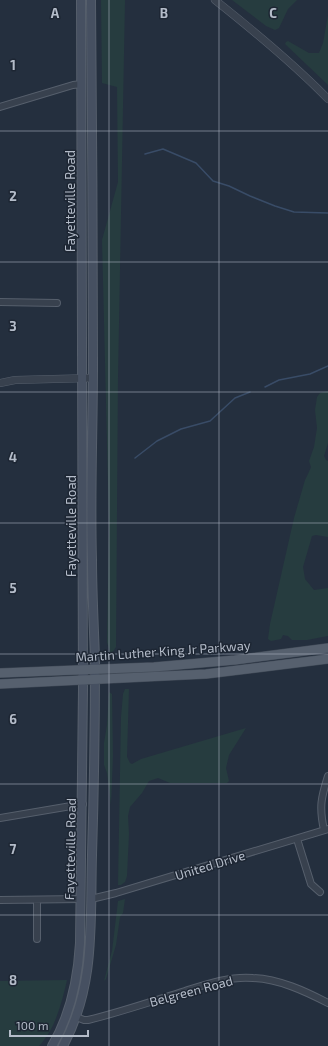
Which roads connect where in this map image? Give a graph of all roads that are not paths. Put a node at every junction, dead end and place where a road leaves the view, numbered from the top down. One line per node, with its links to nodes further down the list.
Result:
1 (81, 0): 4 (main road, Fayetteville Road)
2 (91, 0): 10 (main road, Fayetteville Road)
3 (214, 0): 5 (street)
4 (82, 84): 6 (street); 9 (main road, Fayetteville Road)
5 (328, 99)
6 (0, 106)
7 (0, 302): 8 (street)
8 (57, 303)
9 (82, 378): 10 (street); 11 (street); 14 (main road, Fayetteville Road)
10 (92, 378): 15 (main road, Fayetteville Road)
11 (0, 383)
12 (328, 648): 15 (main road, Martin Luther King Jr Parkway)
13 (328, 659): 18 (main road, Martin Luther King Jr Parkway)
14 (83, 669): 15 (main road, Martin Luther King Jr Parkway); 16 (main road, Martin Luther King Jr Parkway); 17 (main road, Fayetteville Road)
15 (95, 669): 18 (main road, Fayetteville Road)
16 (0, 673)
17 (83, 680): 18 (main road, Martin Luther King Jr Parkway); 19 (main road, Martin Luther King Jr Parkway); 21 (main road, Fayetteville Road)
18 (95, 680): 27 (main road, Fayetteville Road)
19 (0, 684)
20 (328, 776): 23 (street)
21 (83, 804): 22 (street); 26 (main road, Fayetteville Road)
22 (0, 818)
23 (326, 829): 24 (street, United Drive)
24 (297, 839): 25 (street); 27 (street, United Drive)
25 (320, 892)
26 (81, 899): 29 (street); 33 (main road, Fayetteville Road)
27 (91, 899): 32 (main road, Fayetteville Road)
28 (0, 900): 29 (street)
29 (37, 900): 30 (street)
30 (37, 939)
31 (328, 1003): 32 (street, Belgreen Road)
32 (76, 1017): 34 (main road, Fayetteville Road)
33 (52, 1046)
34 (63, 1046)

